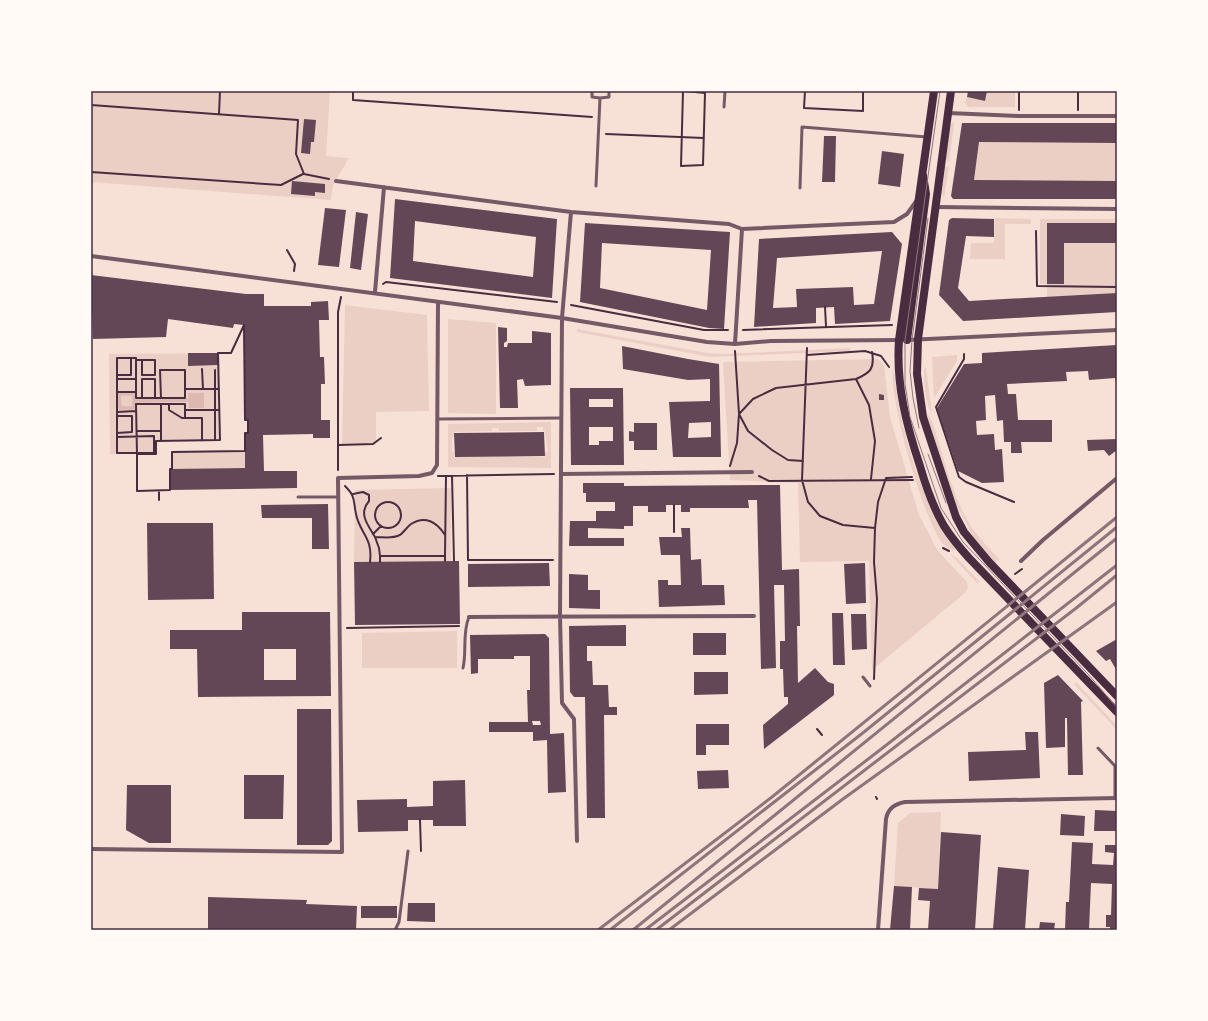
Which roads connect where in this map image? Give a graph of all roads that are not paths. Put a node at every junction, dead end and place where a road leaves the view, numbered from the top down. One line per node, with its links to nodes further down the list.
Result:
1 (592, 91): 6 (lane)
2 (609, 91): 6 (lane)
3 (724, 91): 7 (lane)
4 (934, 91): 10 (main road)
5 (951, 91): 8 (main road)
6 (600, 98): 13 (lane)
7 (724, 107)
8 (948, 113): 9 (street); 17 (main road)
9 (1117, 116)
10 (927, 137): 11 (main road); 15 (lane)
11 (922, 168): 16 (main road); 26 (main road)
12 (336, 181): 14 (street)
13 (596, 186)
14 (384, 187): 19 (street); 22 (street)
15 (800, 188)
16 (918, 199): 20 (street); 26 (main road)
17 (936, 207): 18 (street); 27 (main road)
18 (1117, 210)
19 (571, 212): 20 (street); 24 (street)
20 (742, 228): 28 (street)
21 (91, 256): 22 (street)
22 (375, 292): 23 (street)
23 (438, 302): 24 (street); 30 (street)
24 (562, 318): 28 (street); 29 (street)
25 (1117, 330): 27 (street)
26 (903, 340): 27 (street); 28 (street); 44 (main road)
27 (918, 340): 43 (main road)
28 (735, 344)
29 (560, 418): 30 (lane); 32 (street)
30 (438, 419): 35 (street)
31 (752, 472): 32 (street)
32 (561, 474): 37 (street)
33 (1117, 478): 36 (street)
34 (298, 497): 35 (lane)
35 (338, 497): 48 (street)
36 (1021, 561)
37 (560, 616): 38 (street); 39 (street); 47 (street)
38 (754, 616)
39 (469, 617): 40 (lane)
40 (463, 668)
41 (863, 677): 42 (lane)
42 (870, 686)
43 (1117, 696)
44 (1117, 712)
45 (1098, 748): 46 (lane)
46 (1116, 798): 51 (street)
47 (577, 841)
48 (91, 849)
49 (408, 851): 50 (lane)
50 (395, 930)
51 (878, 930)

